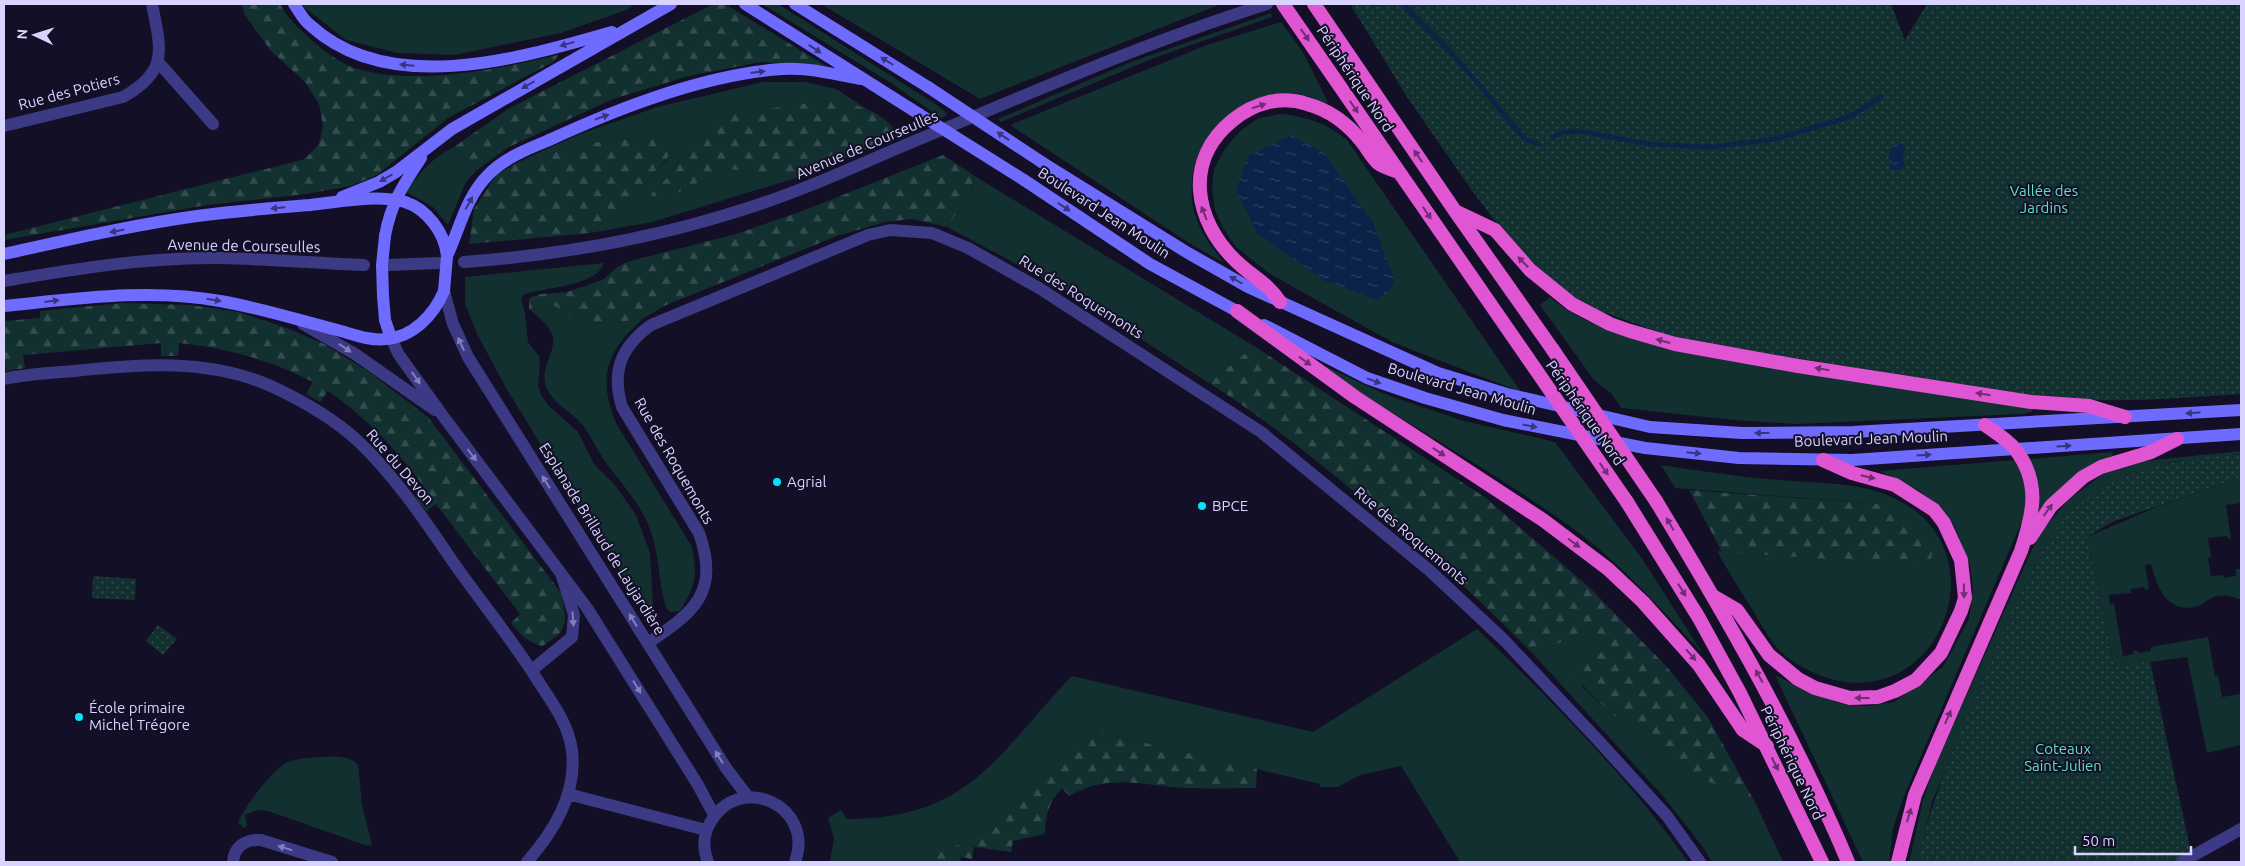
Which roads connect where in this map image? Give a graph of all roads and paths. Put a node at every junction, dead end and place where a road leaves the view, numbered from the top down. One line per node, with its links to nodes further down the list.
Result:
1 (152, 4): 10 (street)
2 (294, 4): 9 (main road, one-way to 2)
3 (671, 4): 9 (main road)
4 (745, 4): 11 (main road, Boulevard Jean Moulin, one-way to 11)
5 (795, 4): 26 (main road, Boulevard Jean Moulin, one-way to 5, bridge)
6 (1267, 4): 21 (street, Avenue de Courseulles)
7 (1284, 4): 15 (highway, Périphérique Nord, one-way to 15)
8 (1314, 4): 18 (highway, Périphérique Nord, one-way to 8)
9 (631, 26): 14 (main road, one-way to 14)
10 (158, 64): 12 (street); 13 (street, Rue des Potiers)
11 (861, 79): 20 (main road, one-way to 11); 28 (main road, Boulevard Jean Moulin, one-way to 28, bridge)
12 (213, 124)
13 (4, 126)
14 (426, 150): 16 (main road); 17 (main road, one-way to 17)
15 (1399, 173): 26 (highway, one-way to 15); 45 (highway, Périphérique Nord, one-way to 45, bridge)
16 (394, 201): 17 (main road); 20 (main road); 30 (main road, bridge)
17 (326, 203): 19 (main road, one-way to 19)
18 (1455, 211): 34 (highway, one-way to 18); 42 (highway, Périphérique Nord, one-way to 18, bridge)
19 (4, 254)
20 (445, 254): 23 (street); 25 (main road, bridge)
21 (464, 262)
22 (364, 265): 24 (street, Avenue de Courseulles)
23 (388, 265)
24 (4, 281)
25 (444, 296): 30 (main road); 43 (street, Esplanade Brillaud de Laujardière, one-way to 25)
26 (1280, 302): 35 (main road, Boulevard Jean Moulin, one-way to 26)
27 (4, 306): 29 (main road, one-way to 29)
28 (1237, 312): 39 (main road, Boulevard Jean Moulin, one-way to 39); 45 (highway, one-way to 45)
29 (286, 318): 30 (main road); 33 (street, one-way to 33)
30 (391, 338): 33 (street, one-way to 33)
31 (4, 379): 44 (street, Rue du Devon)
32 (2241, 410): 34 (main road, Boulevard Jean Moulin, one-way to 34)
33 (443, 416): 41 (street, one-way to 41)
34 (2125, 417): 35 (main road, Boulevard Jean Moulin)
35 (1985, 425): 38 (highway)
36 (2241, 434): 37 (main road, Boulevard Jean Moulin)
37 (2177, 439): 38 (main road, Boulevard Jean Moulin, one-way to 37); 40 (highway, one-way to 37)
38 (2015, 449): 39 (main road, Boulevard Jean Moulin, one-way to 38); 40 (highway)
39 (1822, 460): 42 (highway, one-way to 42)
40 (2021, 550): 59 (highway, one-way to 40)
41 (561, 572): 44 (street, one-way to 44); 48 (street, one-way to 48)
42 (1713, 596): 58 (highway, Périphérique Nord, one-way to 42)
43 (648, 643): 47 (street, Esplanade Brillaud de Laujardière, one-way to 43); 56 (street, Rue des Roquemonts)
44 (532, 670): 46 (street, Rue du Devon)
45 (1767, 746): 57 (highway, Périphérique Nord, one-way to 57)
46 (568, 794): 50 (street); 53 (street, Rue du Devon)
47 (748, 797): 48 (street); 55 (street)
48 (714, 815): 50 (street)
49 (2241, 829): 60 (street)
50 (706, 830): 54 (street)
51 (234, 862): 52 (street, one-way to 51)
52 (332, 862)
53 (527, 862)
54 (708, 862)
55 (796, 862)
56 (1700, 862)
57 (1822, 862)
58 (1848, 862)
59 (1898, 862)
60 (2182, 862)

